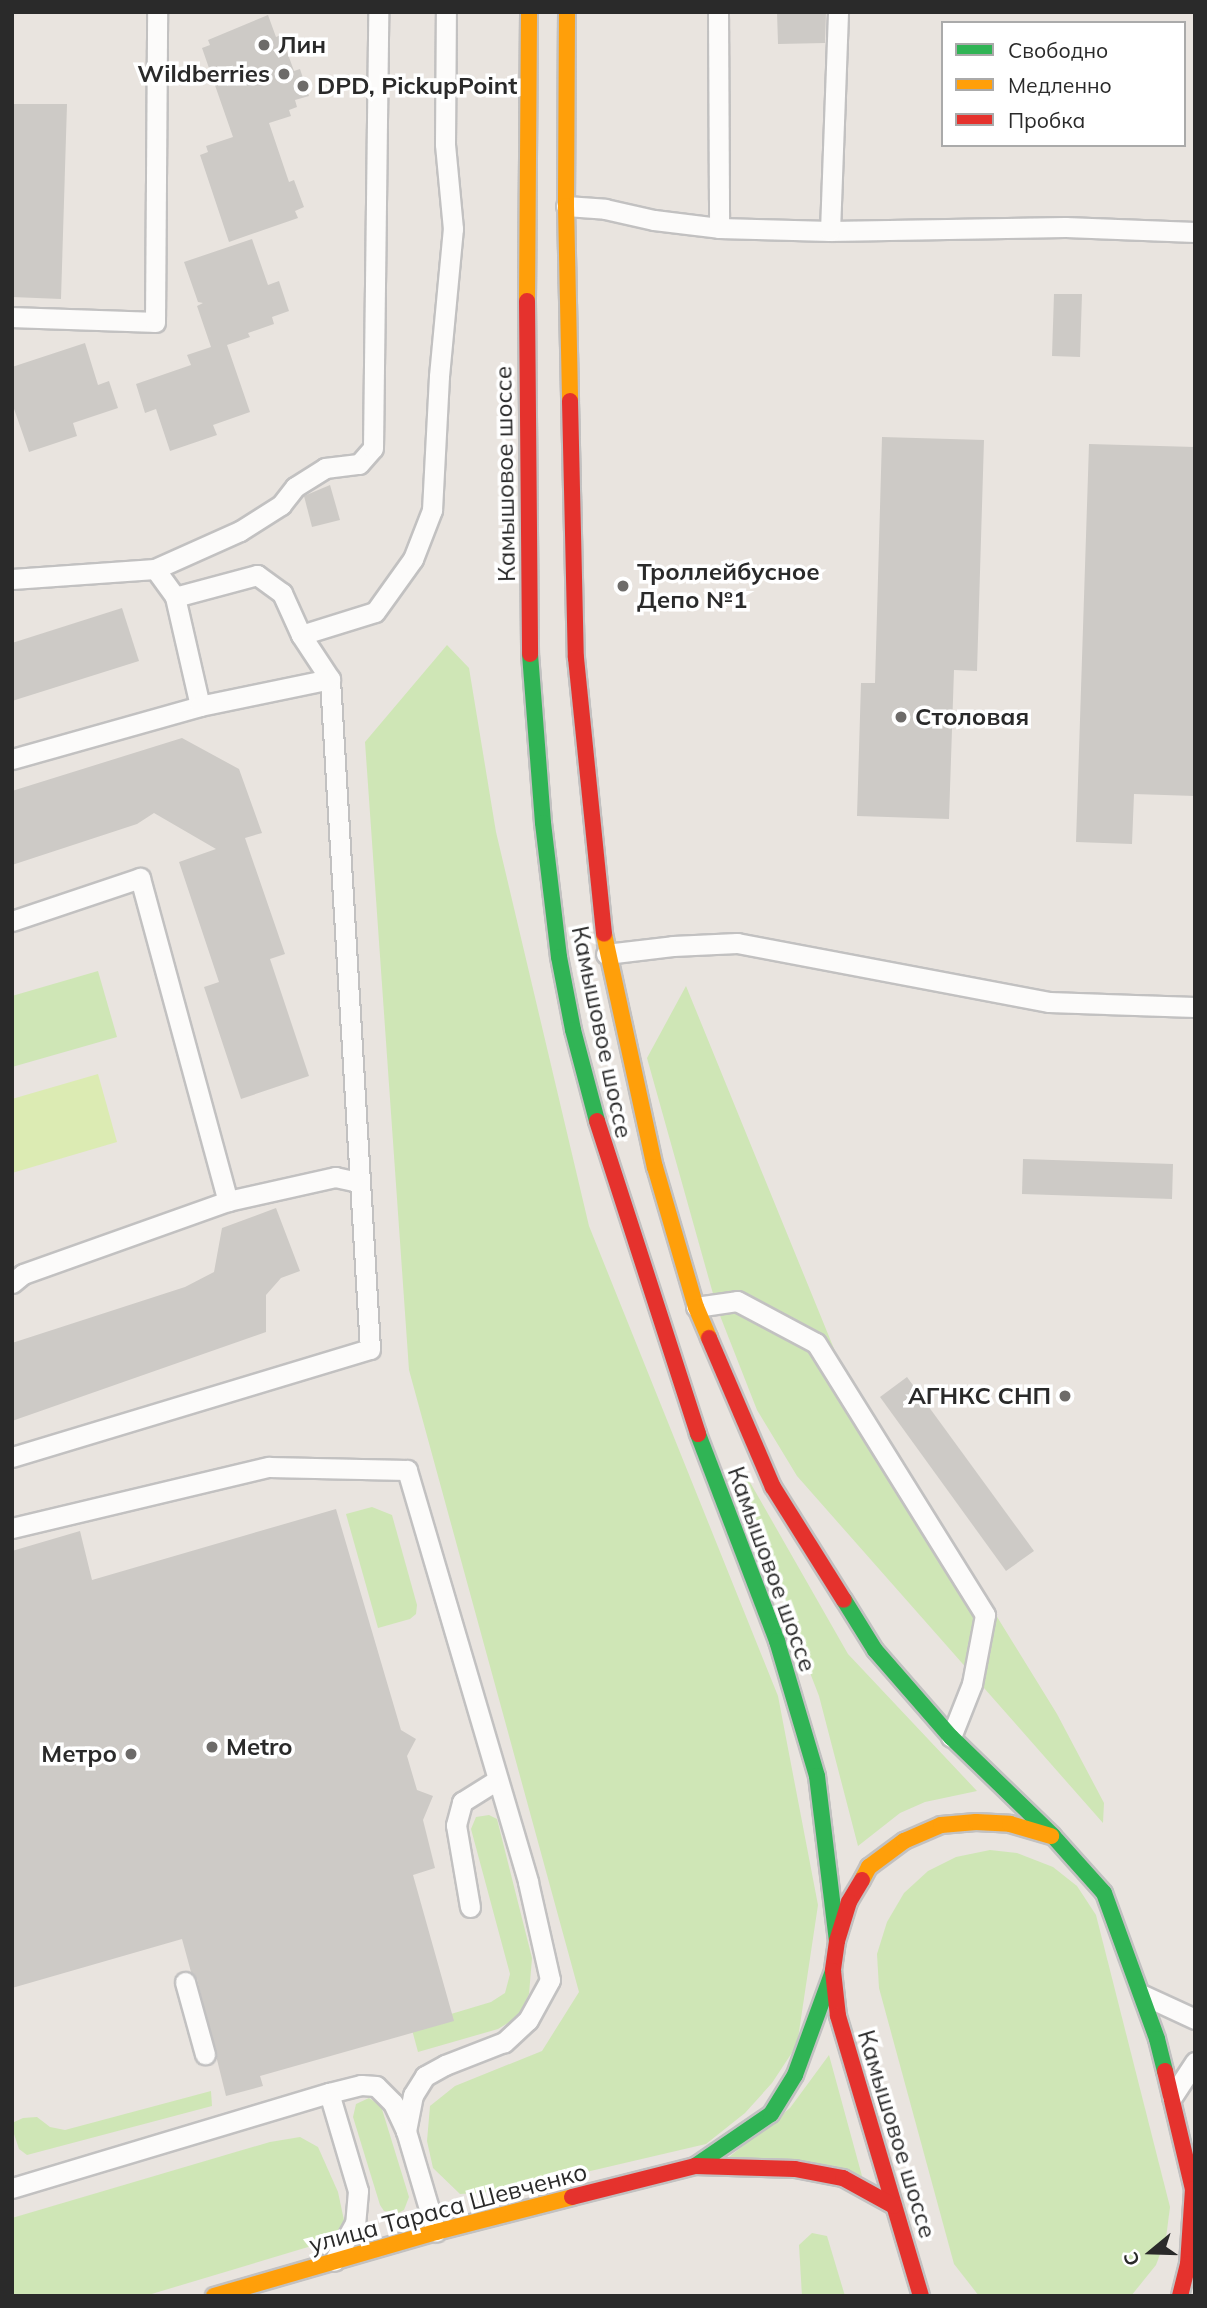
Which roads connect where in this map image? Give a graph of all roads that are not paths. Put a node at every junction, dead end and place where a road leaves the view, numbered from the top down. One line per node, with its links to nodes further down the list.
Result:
1 (157, 12): 12 (lane)
2 (378, 12): 13 (lane)
3 (446, 12): 16 (lane)
4 (529, 12): 33 (main road, Камышовое шоссе)
5 (567, 12): 8 (main road, Камышовое шоссе)
6 (719, 12): 9 (lane)
7 (838, 12): 10 (lane)
8 (566, 206): 9 (lane); 21 (main road, Камышовое шоссе)
9 (719, 228): 10 (lane)
10 (830, 231): 11 (lane)
11 (1195, 232)
12 (12, 317)
13 (155, 569): 14 (lane); 15 (lane)
14 (12, 579)
15 (174, 597): 16 (lane); 18 (lane)
16 (302, 635): 17 (lane)
17 (330, 679): 18 (lane); 23 (lane)
18 (200, 706): 19 (lane)
19 (12, 758)
20 (12, 921): 24 (lane)
21 (606, 954): 22 (lane); 26 (main road, Камышовое шоссе)
22 (1195, 1007)
23 (359, 1182): 24 (lane); 27 (lane)
24 (228, 1201): 25 (lane)
25 (12, 1283)
26 (696, 1307): 29 (main road, Камышовое шоссе); 29 (lane)
27 (12, 1457)
28 (12, 1528): 30 (lane)
29 (951, 1737): 31 (main road, Камышовое шоссе)
30 (496, 1780): 32 (lane); 42 (lane)
31 (1053, 1836): 33 (main road, Камышовое шоссе); 36 (main road, Камышовое шоссе)
32 (470, 1907)
33 (836, 1941): 34 (main road, Камышовое шоссе)
34 (833, 1972): 43 (main road, улица Тараса Шевченко); 45 (main road, Камышовое шоссе)
35 (185, 1982): 38 (lane)
36 (1143, 1994): 37 (lane); 41 (main road, Камышовое шоссе)
37 (1195, 2019)
38 (205, 2054)
39 (1195, 2062): 41 (lane)
40 (329, 2093): 42 (lane); 44 (lane); 47 (lane)
41 (1172, 2098): 48 (main road, Камышовое шоссе)
42 (406, 2131): 46 (lane)
43 (695, 2166): 45 (main road, улица Тараса Шевченко); 46 (main road, улица Тараса Шевченко)
44 (12, 2188)
45 (894, 2206): 50 (main road, Камышовое шоссе)
46 (436, 2232): 47 (main road, улица Тараса Шевченко)
47 (333, 2262): 49 (main road, улица Тараса Шевченко)
48 (1188, 2264): 51 (main road); 52 (main road, Камышовое шоссе)
49 (214, 2296)
50 (921, 2296)
51 (1165, 2296)
52 (1180, 2296)

